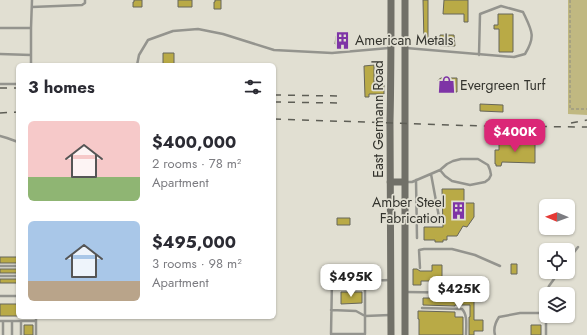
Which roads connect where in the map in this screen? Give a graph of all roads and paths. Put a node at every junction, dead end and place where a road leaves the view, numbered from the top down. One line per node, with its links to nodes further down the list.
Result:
1 (32, 0): 6 (lane)
2 (85, 0): 6 (lane)
3 (391, 0): 9 (main road, East Germann Road)
4 (405, 0): 10 (main road, East Germann Road)
5 (570, 0): 18 (path)
6 (32, 7): 8 (lane)
7 (0, 28): 8 (lane)
8 (31, 28): 12 (lane)
9 (392, 48): 10 (main road); 15 (lane); 24 (main road, East Germann Road)
10 (405, 48): 13 (lane); 25 (main road, East Germann Road)
11 (0, 54): 12 (lane)
12 (31, 55): 14 (lane)
13 (479, 55): 13 (lane)
14 (31, 63)
15 (137, 63)
16 (0, 84): 17 (lane)
17 (16, 84)
18 (587, 109)
19 (0, 136): 20 (lane)
20 (16, 141)
21 (440, 170): 21 (lane); 22 (lane)
22 (431, 174): 23 (lane); 26 (lane)
23 (416, 180): 25 (lane); 27 (lane)
24 (390, 182): 25 (main road); 29 (main road, East Germann Road)
25 (405, 182): 30 (main road, East Germann Road)
26 (439, 217)
27 (417, 238)
28 (578, 247): 31 (lane)
29 (390, 251): 30 (main road); 40 (main road, East Germann Road)
30 (405, 251): 38 (main road, East Germann Road)
31 (575, 251)
32 (0, 266): 33 (lane)
33 (16, 266)
34 (500, 266): 35 (lane)
35 (420, 268)
36 (0, 276): 37 (lane)
37 (16, 276)
38 (405, 279): 40 (main road); 41 (main road, East Germann Road)
39 (365, 280): 40 (lane); 46 (lane); 48 (lane)
40 (390, 280): 49 (main road, East Germann Road)
41 (405, 292): 42 (lane); 60 (main road, East Germann Road)
42 (470, 293)
43 (0, 296): 44 (lane)
44 (16, 296)
45 (422, 308): 61 (lane)
46 (331, 310): 48 (lane); 48 (lane)
47 (539, 313): 62 (lane)
48 (365, 316): 49 (lane)
49 (391, 316): 59 (main road, East Germann Road)
50 (1, 321): 51 (lane); 55 (lane)
51 (12, 321): 52 (lane); 56 (lane)
52 (21, 321): 53 (lane); 57 (lane)
53 (36, 321): 58 (lane)
54 (546, 323): 63 (lane)
55 (3, 335)
56 (12, 335)
57 (21, 335)
58 (36, 335)
59 (391, 335)
60 (405, 335)
61 (466, 335)
62 (495, 335)
63 (546, 335)

